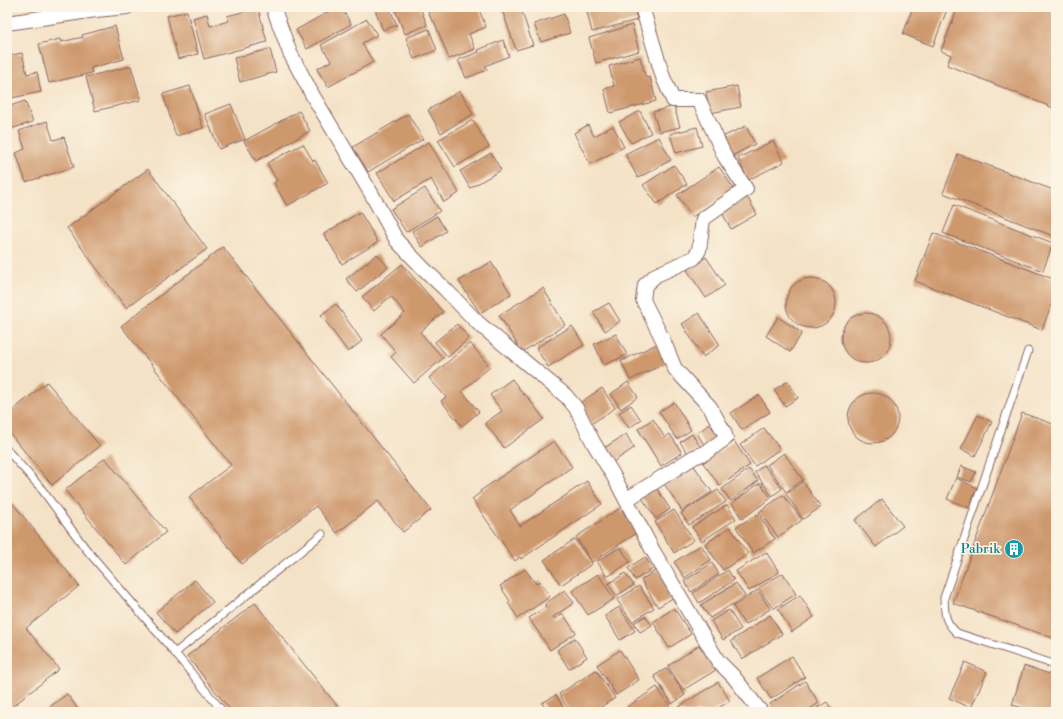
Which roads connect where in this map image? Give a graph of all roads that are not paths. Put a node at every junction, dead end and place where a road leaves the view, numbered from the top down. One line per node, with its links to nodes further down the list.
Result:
1 (127, 7): 4 (street)
2 (273, 7): 7 (street)
3 (642, 7): 7 (street)
4 (7, 23)
5 (1028, 351): 10 (lane)
6 (7, 450): 9 (lane)
7 (626, 500): 12 (street)
8 (322, 534): 9 (lane)
9 (175, 653): 11 (lane)
10 (1056, 665)
11 (223, 712)
12 (761, 712)

